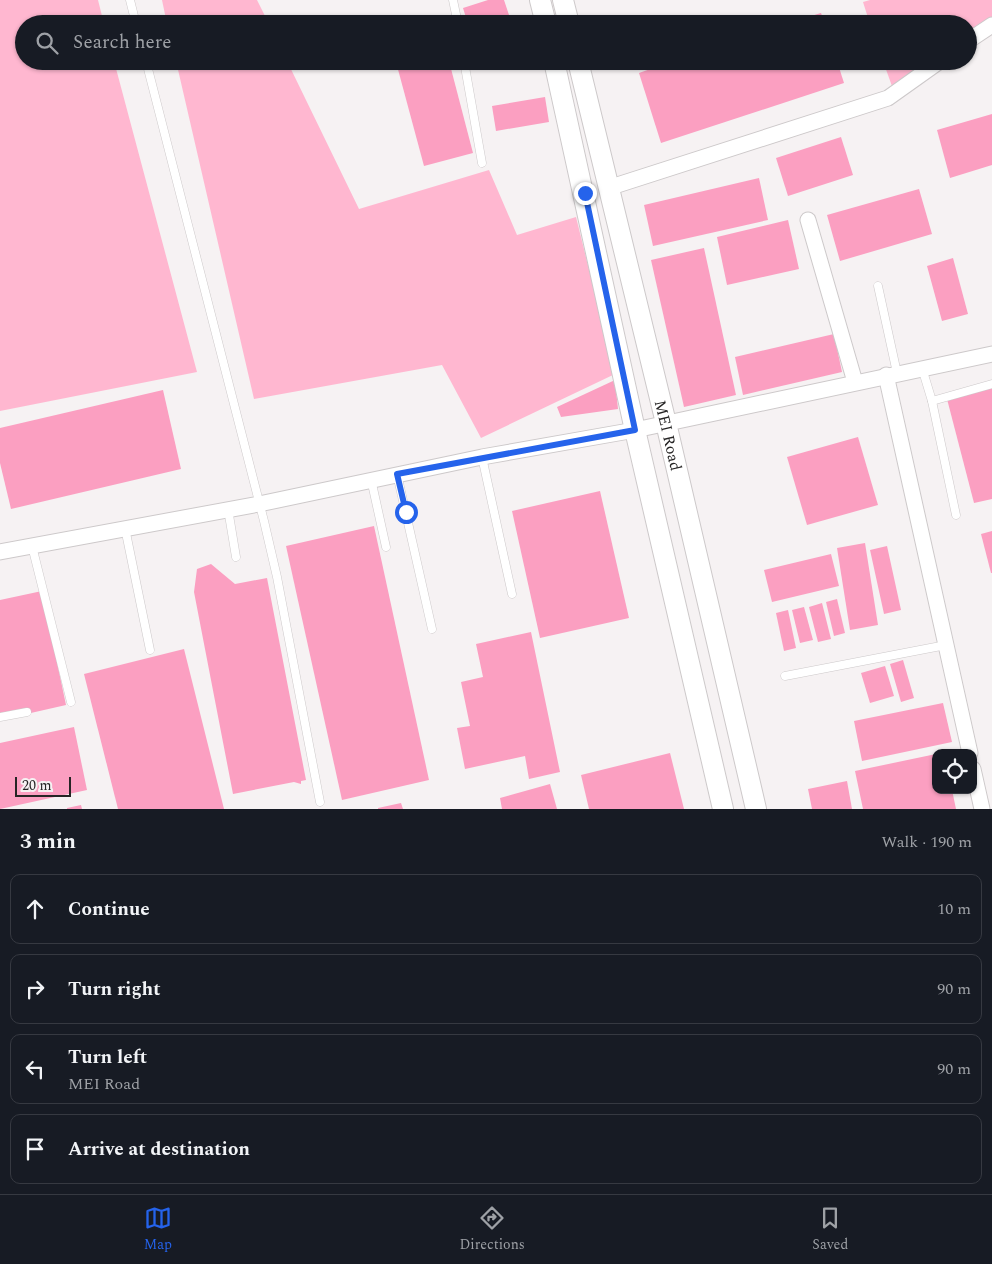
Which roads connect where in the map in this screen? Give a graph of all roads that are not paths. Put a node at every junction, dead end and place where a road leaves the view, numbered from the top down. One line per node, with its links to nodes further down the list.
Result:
1 (130, 0): 5 (lane)
2 (540, 0): 7 (street)
3 (563, 0): 8 (street)
4 (456, 1): 6 (lane)
5 (134, 15)
6 (457, 15)
7 (544, 15)
8 (567, 15)
9 (992, 25): 10 (street)
10 (977, 35)
11 (148, 70): 31 (lane)
12 (466, 70): 16 (lane)
13 (556, 70): 27 (street, MEI Road)
14 (580, 70): 17 (street, MEI Road)
15 (927, 70): 17 (street)
16 (482, 163)
17 (608, 188): 26 (street, MEI Road)
18 (808, 220): 23 (street)
19 (878, 286): 22 (lane)
20 (992, 354): 21 (street)
21 (922, 368): 22 (street); 25 (lane)
22 (892, 374): 23 (street); 41 (street)
23 (855, 382): 26 (street)
24 (992, 384): 25 (lane)
25 (932, 401): 33 (lane)
26 (666, 423): 27 (street); 51 (street, MEI Road)
27 (635, 430): 28 (street); 50 (street, MEI Road)
28 (482, 457): 29 (street); 39 (lane)
29 (397, 474): 30 (street); 40 (lane)
30 (371, 479): 31 (street); 36 (lane)
31 (260, 504): 32 (street); 49 (lane)
32 (228, 509): 34 (street); 38 (lane)
33 (956, 515)
34 (125, 528): 35 (street); 42 (lane)
35 (32, 546): 37 (street); 44 (lane)
36 (386, 547)
37 (0, 552)
38 (236, 557)
39 (512, 594)
40 (432, 630)
41 (946, 644): 43 (lane); 47 (street)
42 (150, 650)
43 (784, 676)
44 (71, 702)
45 (27, 712): 46 (lane)
46 (0, 717)
47 (969, 749)
48 (977, 787): 52 (street)
49 (320, 802)
50 (723, 809)
51 (756, 809)
52 (982, 809)

